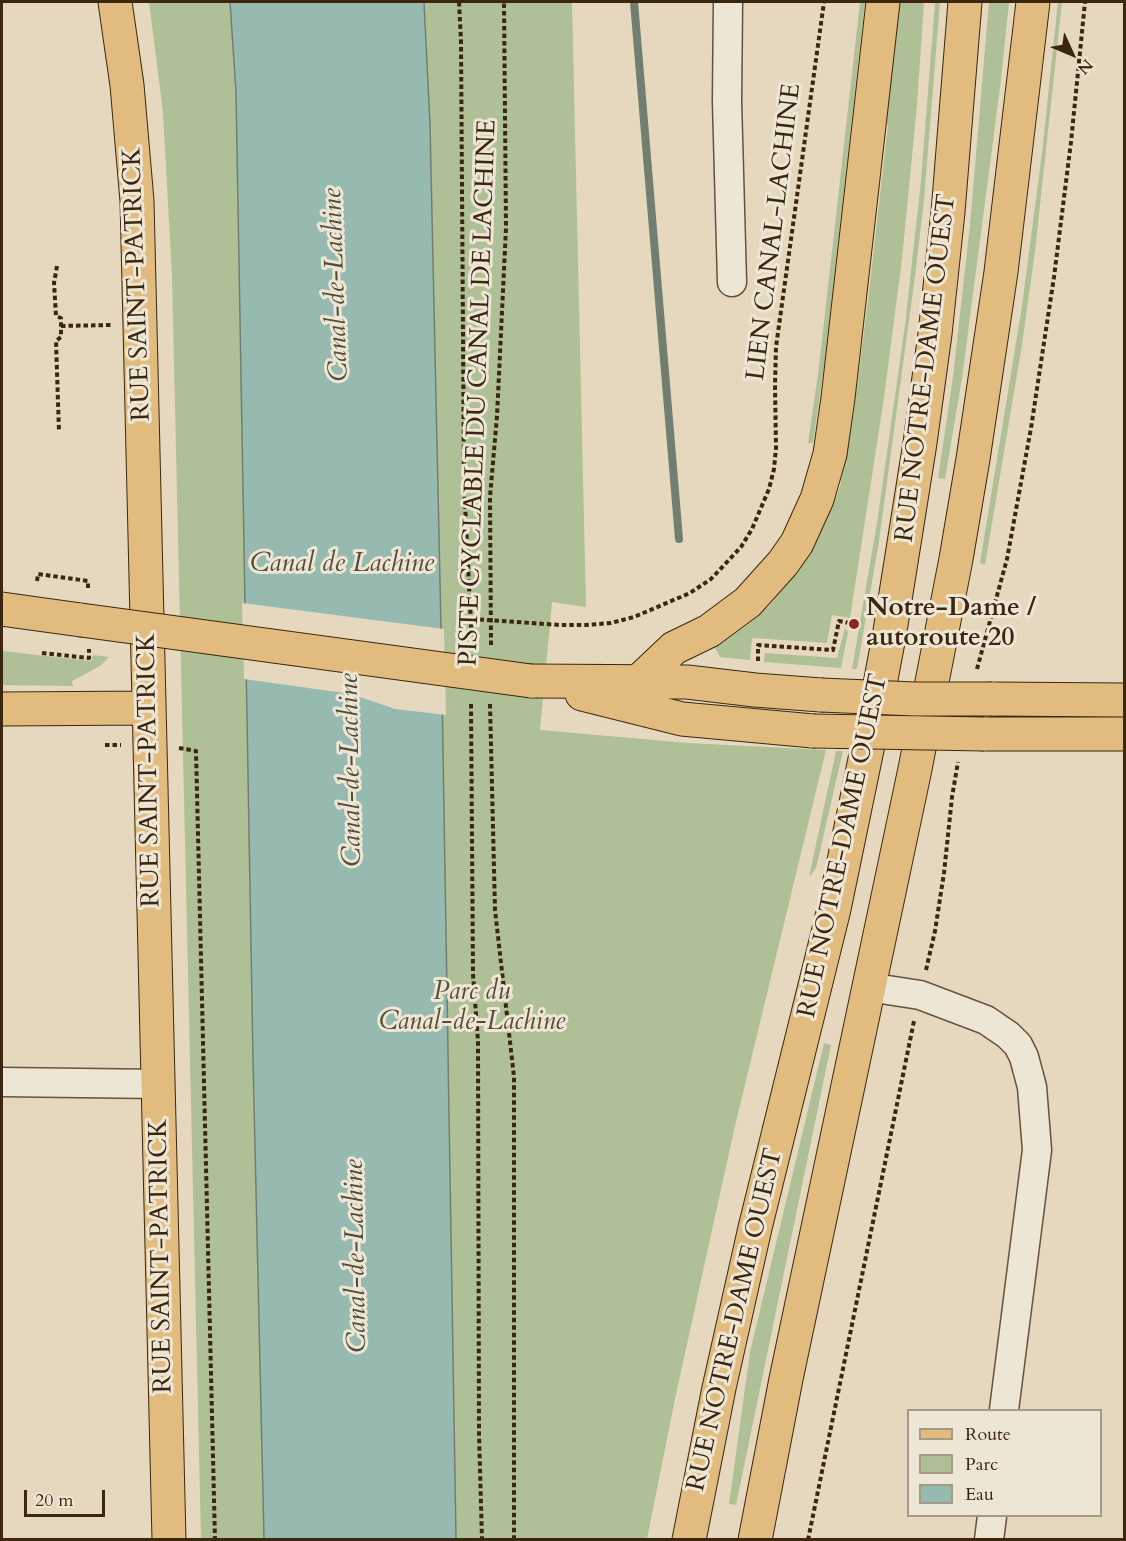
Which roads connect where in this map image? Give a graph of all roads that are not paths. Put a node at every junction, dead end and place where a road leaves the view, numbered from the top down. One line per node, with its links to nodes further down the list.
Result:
1 (115, 2): 11 (main road, RUE SAINT-PATRICK)
2 (728, 2): 6 (lane)
3 (883, 2): 9 (main road)
4 (965, 2): 20 (main road, RUE NOTRE-DAME OUEST)
5 (1033, 2): 14 (main road, RUE NOTRE-DAME OUEST)
6 (732, 282)
7 (2, 609): 8 (main road, bridge)
8 (531, 681): 9 (main road); 13 (main road, bridge)
9 (638, 682): 10 (main road, bridge)
10 (1125, 700)
11 (148, 708): 12 (main road); 16 (main road, RUE SAINT-PATRICK)
12 (2, 709)
13 (1125, 734)
14 (868, 987): 17 (lane); 21 (main road, RUE NOTRE-DAME OUEST)
15 (2, 1082): 16 (lane)
16 (159, 1084): 19 (main road, RUE SAINT-PATRICK)
17 (1004, 1409)
18 (992, 1517): 22 (lane)
19 (169, 1539)
20 (689, 1539)
21 (754, 1539)
22 (989, 1539)

